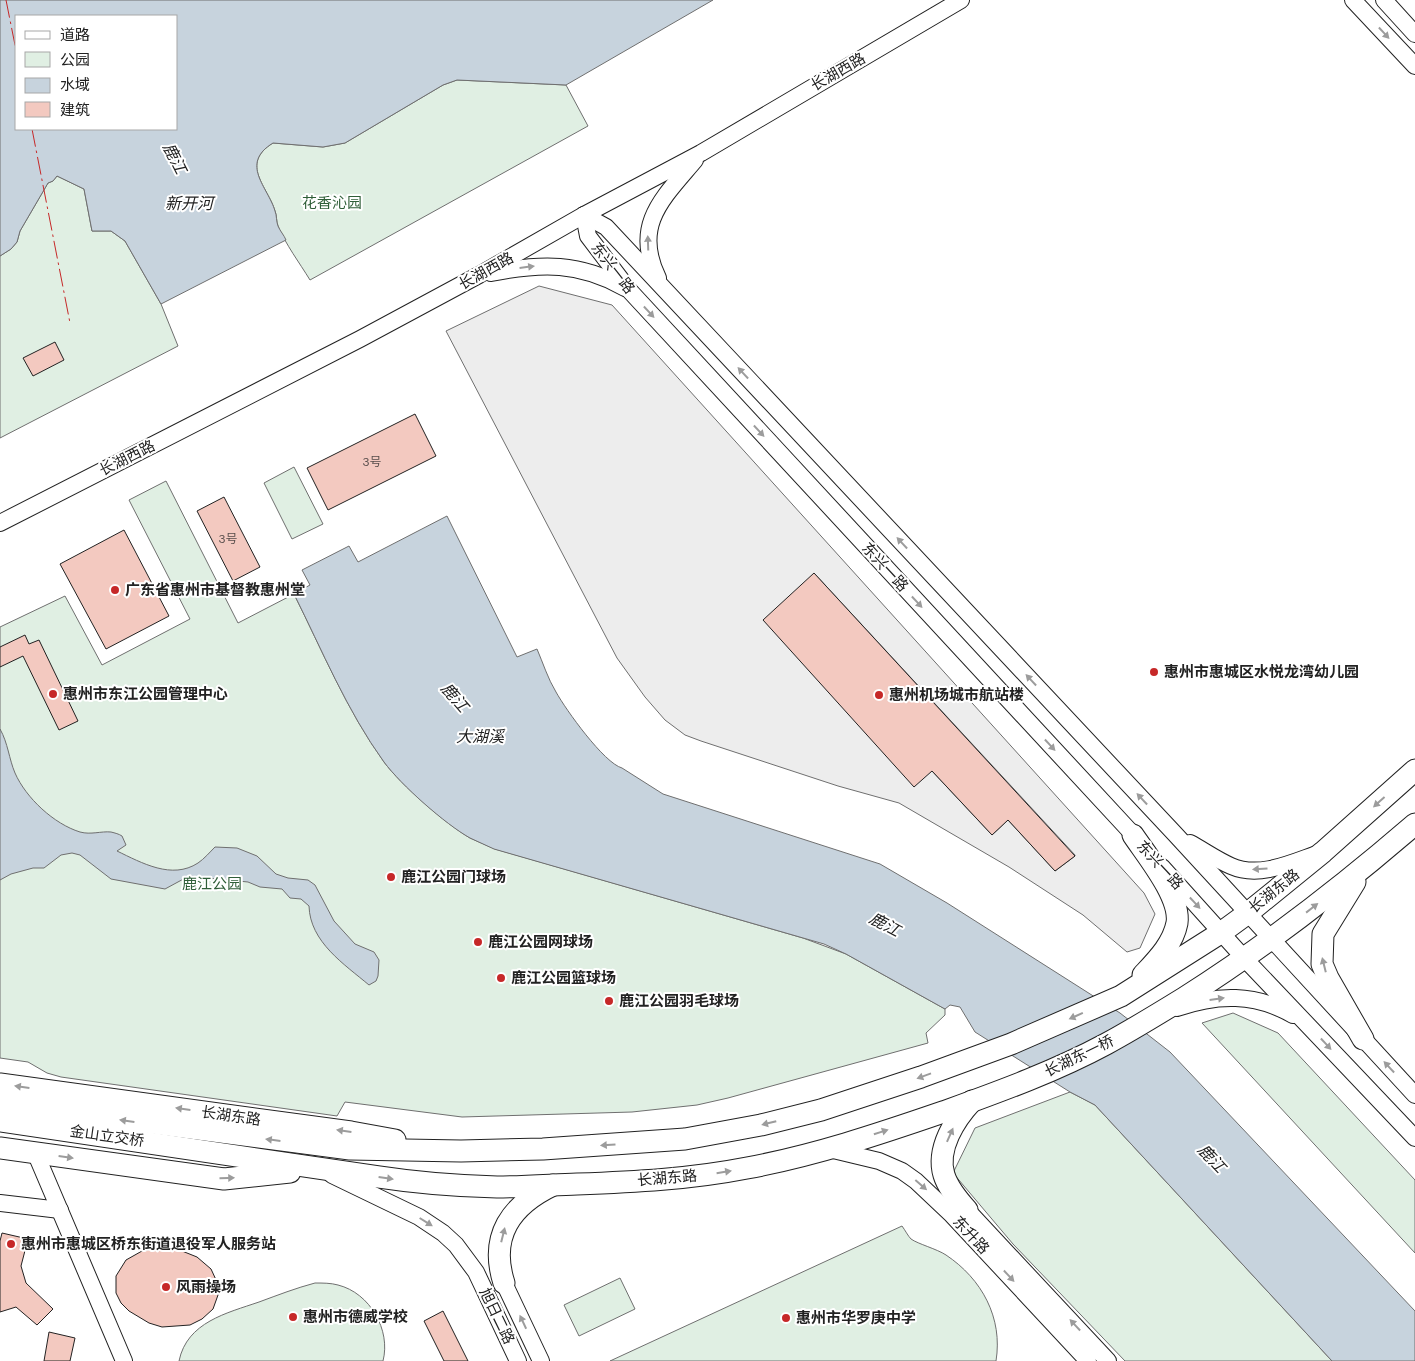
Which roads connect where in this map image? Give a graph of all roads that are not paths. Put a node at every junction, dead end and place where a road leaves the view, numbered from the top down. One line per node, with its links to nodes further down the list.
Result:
1 (961, 0): 6 (street, 长湖西路)
2 (1353, 0): 5 (street, one-way to 5)
3 (1384, 0): 4 (street)
4 (1415, 34)
5 (1415, 66)
6 (701, 153): 7 (street, 长湖西路); 9 (street, one-way to 6)
7 (584, 215): 8 (street, 长湖西路); 9 (street, 东兴一路); 10 (street, 东兴一路)
8 (479, 275): 10 (street, one-way to 10); 11 (street, 长湖西路)
9 (663, 289): 14 (street, 东兴一路, one-way to 9)
10 (629, 290): 15 (street, 东兴一路, one-way to 15)
11 (0, 523)
12 (1415, 770): 16 (main road, 长湖东路, one-way to 16)
13 (1415, 824): 17 (main road)
14 (1175, 834): 16 (street, one-way to 14); 18 (street, 东兴一路)
15 (1133, 835): 19 (street, 东兴一路, one-way to 19); 22 (main road)
16 (1323, 852): 18 (main road, 长湖东路)
17 (1365, 867): 20 (main road, one-way to 17); 25 (main road, one-way to 17)
18 (1248, 913): 19 (main road, 长湖东路); 20 (street, 东兴一路)
19 (1222, 932): 21 (street, 东兴一路); 22 (main road, 长湖东路)
20 (1272, 939): 21 (main road); 25 (street, 东兴一路)
21 (1244, 958): 23 (main road); 24 (street, 东兴一路)
22 (1121, 996): 36 (main road, 长湖东路, one-way to 36)
23 (1154, 1016): 24 (street, one-way to 24); 27 (main road, 长湖东一桥)
24 (1307, 1023): 32 (street, 东兴一路, one-way to 32)
25 (1363, 1039): 28 (street, 东兴一路, one-way to 25)
26 (0, 1084): 36 (main road, 长湖东路, one-way to 26)
27 (1002, 1091): 29 (main road, 长湖东路)
28 (1415, 1095)
29 (972, 1102): 35 (main road, 长湖东路, one-way to 29); 42 (main road, one-way to 29)
30 (0, 1104): 33 (main road, 金山立交桥, one-way to 30)
31 (0, 1121): 33 (main road, 金山立交桥)
32 (1415, 1138)
33 (211, 1142): 36 (main road, 长湖东路, one-way to 33); 38 (main road, 长湖东路)
34 (0, 1148): 37 (main road, 长湖东路)
35 (828, 1148): 39 (main road, 长湖东路, one-way to 35); 47 (street, 东升路, one-way to 47)
36 (461, 1151)
37 (35, 1152): 38 (main road, 长湖东路, one-way to 38); 41 (street)
38 (320, 1169): 39 (main road, 长湖东路, one-way to 39); 45 (street, 旭日二路, one-way to 45)
39 (553, 1185): 43 (main road, one-way to 39)
40 (0, 1203): 41 (street)
41 (60, 1210): 44 (street)
42 (967, 1210): 48 (street, 东升路, one-way to 42)
43 (504, 1283): 46 (street, 旭日二路, one-way to 43)
44 (124, 1361)
45 (518, 1361)
46 (541, 1361)
47 (1088, 1361)
48 (1108, 1361)

